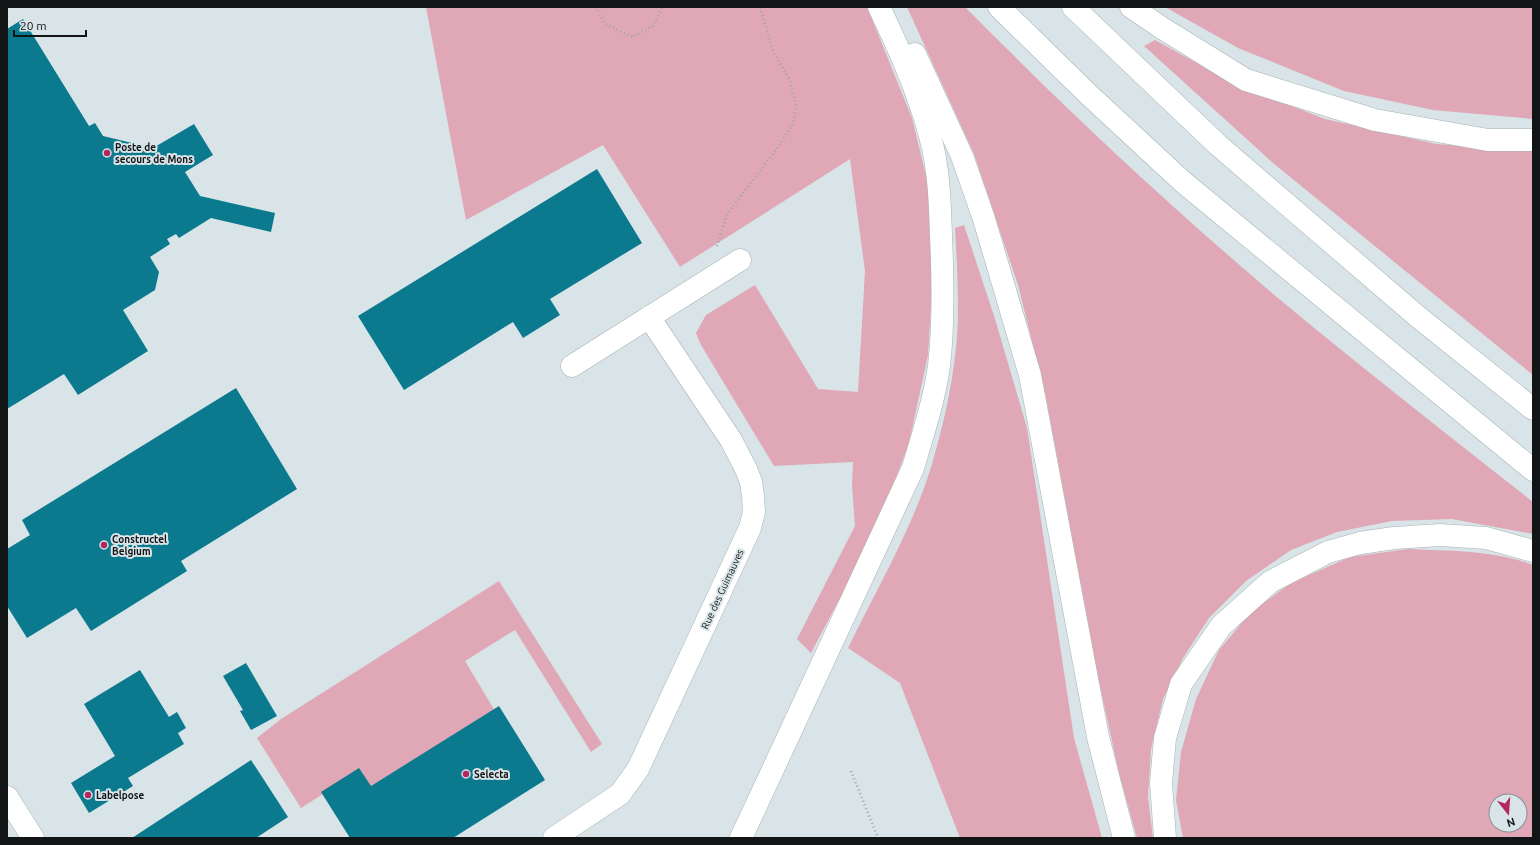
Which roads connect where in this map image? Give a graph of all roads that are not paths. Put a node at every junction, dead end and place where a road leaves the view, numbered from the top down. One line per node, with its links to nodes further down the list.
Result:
1 (879, 7): 16 (main road)
2 (891, 7): 17 (main road)
3 (999, 7): 11 (main road)
4 (1073, 7): 10 (main road)
5 (1131, 7): 6 (main road)
6 (1533, 140)
7 (740, 260): 8 (main road)
8 (649, 317): 9 (main road); 15 (main road, Rue des Guimauves)
9 (572, 366)
10 (1533, 409)
11 (1533, 470)
12 (1533, 551): 18 (main road)
13 (7, 797): 14 (main road)
14 (33, 838)
15 (554, 838)
16 (741, 838)
17 (1124, 838)
18 (1165, 838)

